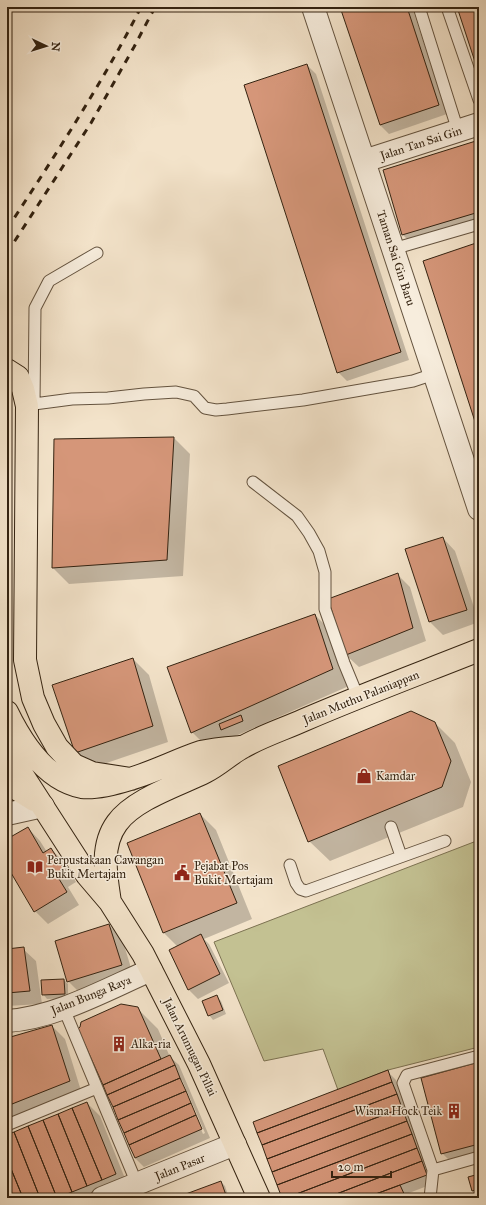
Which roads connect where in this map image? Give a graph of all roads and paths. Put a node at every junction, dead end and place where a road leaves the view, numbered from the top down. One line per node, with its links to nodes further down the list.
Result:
1 (313, 7): 7 (street, Taman Sai Gin Baru)
2 (419, 7): 6 (lane)
3 (447, 7): 4 (lane)
4 (479, 100)
5 (479, 124): 6 (street, Jalan Tan Sai Gin)
6 (458, 131): 7 (street, Jalan Tan Sai Gin)
7 (364, 161): 9 (street, Taman Sai Gin Baru)
8 (479, 224): 9 (lane)
9 (393, 249): 12 (street, Taman Sai Gin Baru)
10 (97, 253): 13 (lane)
11 (7, 370): 13 (main road)
12 (434, 374): 13 (lane); 15 (street, Taman Sai Gin Baru)
13 (31, 405): 21 (main road)
14 (254, 482): 17 (lane)
15 (479, 510)
16 (479, 650): 17 (main road, Jalan Muthu Palaniappan)
17 (358, 697): 19 (main road, Jalan Muthu Palaniappan)
18 (7, 712): 21 (main road, Jalan Muthu Palaniappan)
19 (243, 746): 21 (main road, Jalan Muthu Palaniappan); 29 (main road, Jalan Muthu Palaniappan)
20 (7, 751): 23 (main road, Jalan Arumugan Pillai)
21 (131, 779)
22 (7, 781): 23 (main road)
23 (43, 806): 24 (street); 29 (main road, Jalan Arumugan Pillai)
24 (7, 814)
25 (391, 827): 27 (lane)
26 (445, 841): 27 (lane)
27 (401, 856): 28 (lane)
28 (290, 865)
29 (110, 902): 30 (main road, Jalan Arumugan Pillai)
30 (151, 970): 31 (street, Jalan Bunga Raya); 36 (main road, Jalan Arumugan Pillai)
31 (64, 1009): 32 (street, Jalan Bunga Raya); 34 (lane)
32 (7, 1021)
33 (479, 1056): 38 (lane)
34 (97, 1088): 35 (lane); 39 (lane)
35 (7, 1125)
36 (235, 1144): 39 (street, Jalan Pasar); 41 (main road, Jalan Arumugan Pillai)
37 (479, 1157): 38 (lane)
38 (433, 1170): 42 (lane)
39 (135, 1189): 40 (street, Jalan Pasar)
40 (102, 1198)
41 (259, 1198)
42 (430, 1198)

